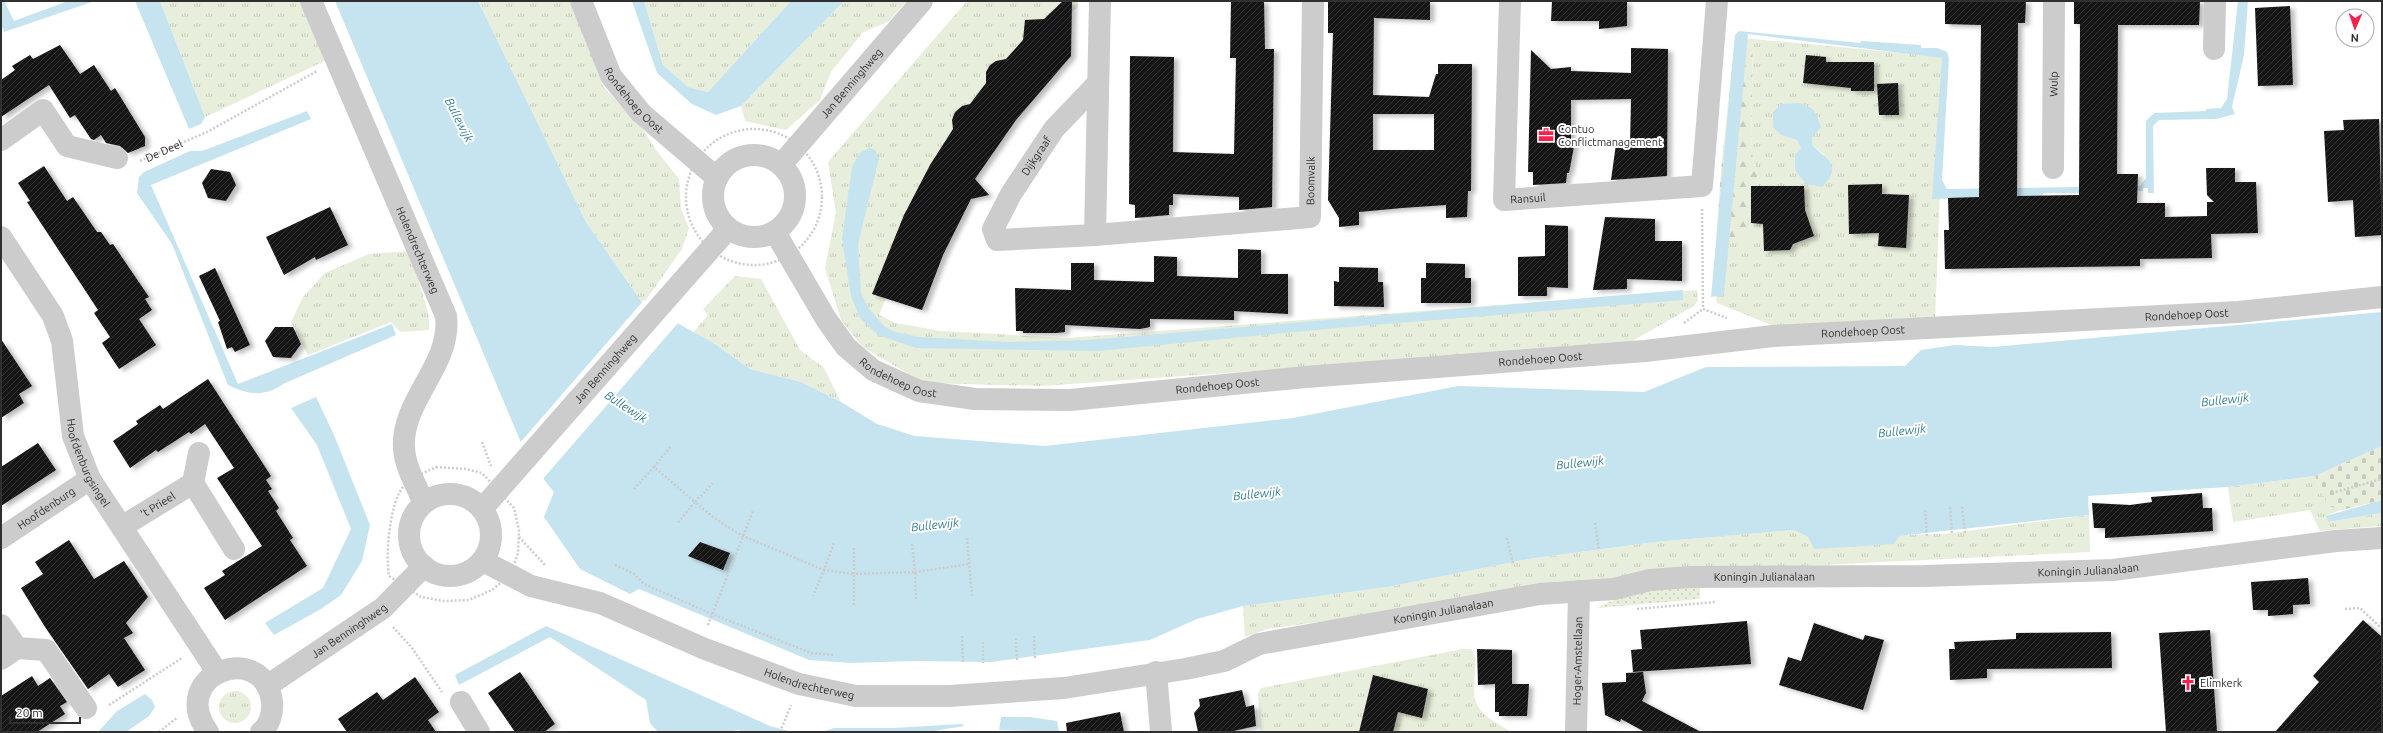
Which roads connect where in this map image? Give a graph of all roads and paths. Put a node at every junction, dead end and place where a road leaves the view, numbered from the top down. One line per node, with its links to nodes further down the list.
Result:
1 (311, 1): 11 (street, Holendrechterweg)
2 (581, 1): 17 (street, Rondehoep Oost)
3 (922, 1): 15 (street, Jan Benninghweg)
4 (1100, 1): 12 (street)
5 (1313, 1): 22 (street, Boomvalk)
6 (1510, 1): 19 (street, Ransuil)
7 (1717, 1): 19 (street)
8 (2054, 1): 16 (street, Wulp)
9 (2215, 1): 10 (street)
10 (2214, 49)
11 (337, 60): 14 (path, De Deel); 33 (street, Holendrechterweg)
12 (1098, 83): 22 (street); 24 (street, Dijkgraaf)
13 (1, 140): 14 (street)
14 (117, 158)
15 (781, 165): 17 (street); 21 (street)
16 (2053, 168)
17 (717, 178): 20 (street)
18 (687, 179): 25 (path)
19 (1702, 186): 28 (path)
20 (728, 228): 21 (street); 25 (street, Jan Benninghweg)
21 (775, 232): 27 (street, Rondehoep Oost)
22 (1095, 235): 24 (street, Boomvalk)
23 (1, 237): 32 (street, Hoofdenburgsingel)
24 (997, 240)
25 (710, 249): 26 (path); 38 (street, Jan Benninghweg)
26 (770, 264)
27 (2382, 297)
28 (1703, 309)
29 (671, 446): 31 (path)
30 (199, 453): 35 (street)
31 (654, 467): 37 (path); 40 (path)
32 (90, 479): 49 (street, Hoofdenburgsingel); 54 (street, Hoofdenburg)
33 (413, 479): 38 (path); 41 (street, Holendrechterweg)
34 (2382, 479): 39 (path)
35 (193, 483): 49 (street, 't Prieel); 62 (street)
36 (713, 483): 40 (path)
37 (634, 489)
38 (499, 490): 44 (street, Jan Benninghweg); 53 (path)
39 (2332, 493)
40 (695, 502): 48 (path); 52 (path)
41 (424, 503): 44 (street); 68 (street)
42 (1950, 507): 51 (path)
43 (1962, 507): 50 (path)
44 (482, 509): 64 (street)
45 (1925, 510): 57 (path)
46 (753, 511): 52 (path)
47 (1595, 523): 63 (path)
48 (677, 524)
49 (123, 526): 87 (street, Hoofdenburgsingel)
50 (1964, 534)
51 (1952, 535)
52 (743, 536): 69 (path); 78 (path)
53 (519, 537)
54 (1, 538)
55 (967, 538): 65 (path)
56 (1508, 538): 66 (path)
57 (1927, 538)
58 (2382, 538): 72 (street, Koningin Julianalaan)
59 (834, 543): 69 (path)
60 (912, 544): 70 (path)
61 (854, 548): 71 (path)
62 (234, 549)
63 (1599, 551)
64 (483, 561): 68 (street); 95 (street, Holendrechterweg)
65 (970, 564): 70 (path); 74 (path)
66 (1513, 564)
67 (615, 565): 78 (path)
68 (424, 566): 96 (street, Jan Benninghweg)
69 (824, 570): 71 (path); 73 (path)
70 (914, 572): 71 (path); 75 (path)
71 (854, 574): 76 (path)
72 (1579, 591): 95 (street, Koningin Julianalaan); 106 (street, Hoger-Amstellaan)
73 (813, 596)
74 (972, 596)
75 (916, 600)
76 (854, 606)
77 (2345, 608): 80 (path)
78 (712, 614): 81 (path); 89 (path)
79 (388, 620): 97 (path)
80 (2382, 622)
81 (708, 623)
82 (1, 625): 88 (street)
83 (962, 636): 92 (path)
84 (1034, 636): 90 (path)
85 (1016, 638): 91 (path)
86 (983, 642): 93 (path)
87 (201, 646): 94 (street, Hoofdenburgsingel); 99 (path)
88 (9, 653): 99 (street)
89 (833, 655)
90 (1035, 659)
91 (1017, 660)
92 (963, 663)
93 (983, 663)
94 (218, 672): 96 (street); 100 (street)
95 (1156, 672): 105 (street)
96 (267, 686): 102 (street)
97 (461, 702): 103 (street)
98 (792, 703): 104 (path)
99 (86, 708)
100 (196, 726): 101 (path)
101 (159, 732)
102 (261, 732)
103 (479, 732)
104 (780, 732)
105 (1161, 732)
106 (1576, 732)

